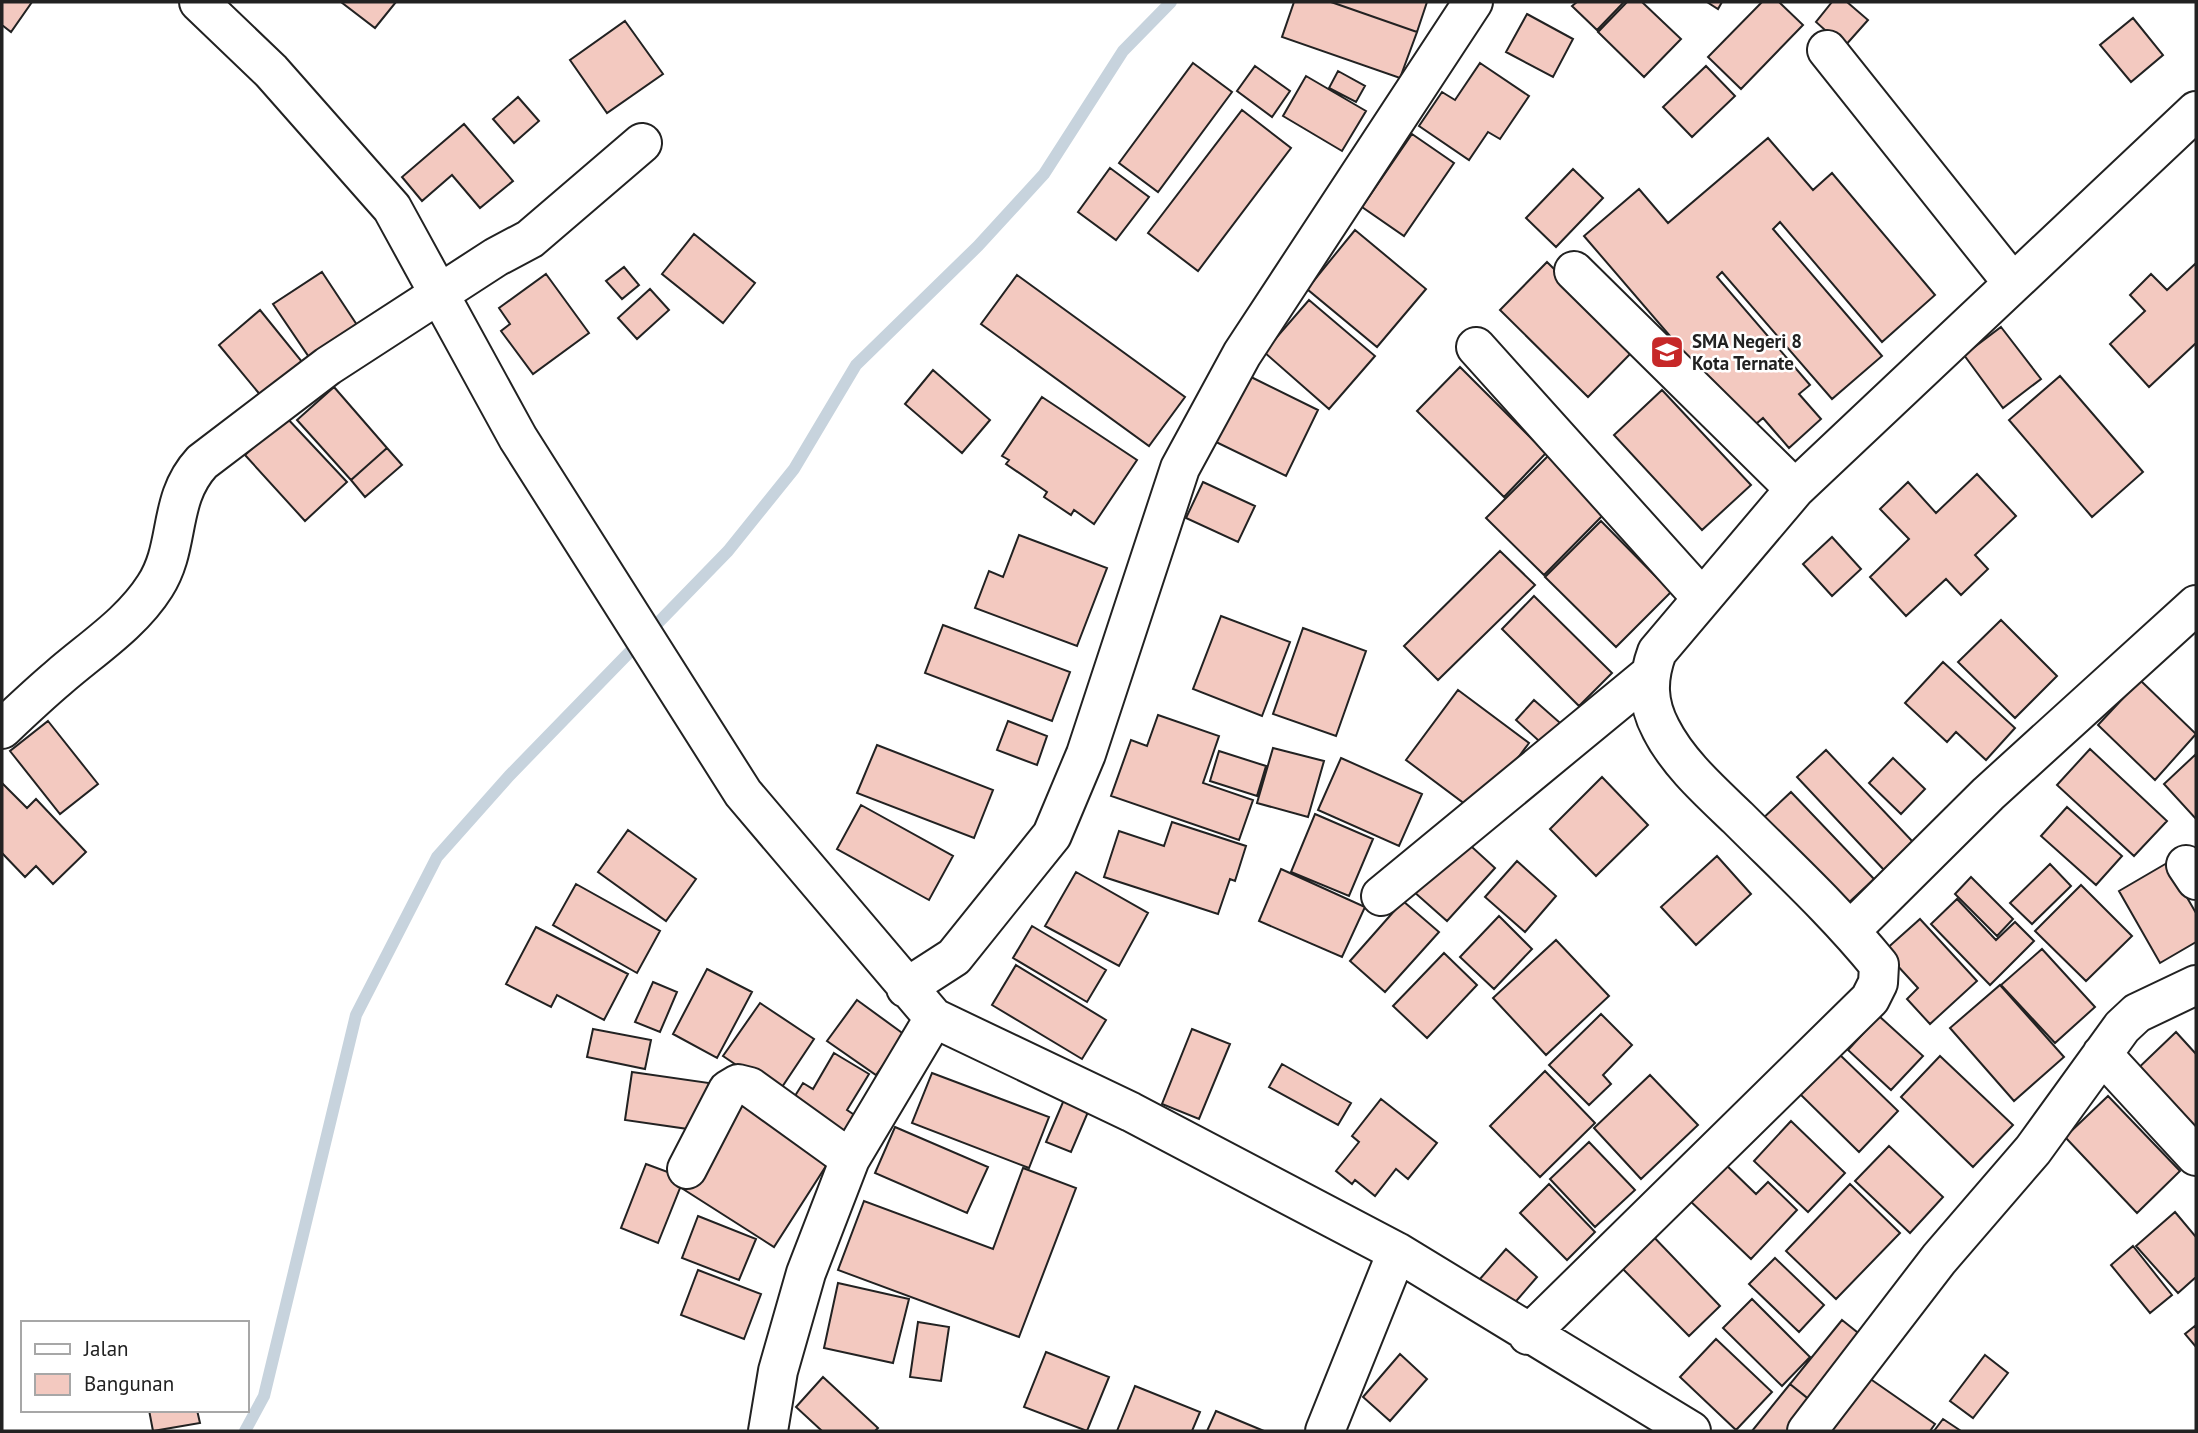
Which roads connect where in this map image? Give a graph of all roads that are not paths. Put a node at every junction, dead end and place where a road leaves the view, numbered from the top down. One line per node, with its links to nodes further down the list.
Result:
1 (199, 2): 8 (street)
2 (1473, 2): 18 (street)
3 (1827, 50): 7 (street)
4 (2196, 111): 7 (street)
5 (642, 143): 8 (street)
6 (1574, 271): 10 (street)
7 (2012, 282): 10 (street)
8 (438, 296): 14 (street); 18 (street)
9 (1476, 347): 11 (street)
10 (1795, 489): 11 (street)
11 (1701, 597): 13 (street)
12 (2196, 605): 16 (street)
13 (1648, 676): 15 (street); 16 (street)
14 (2, 729)
15 (1381, 896)
16 (1851, 930): 25 (street)
17 (2196, 985): 20 (street)
18 (906, 988): 19 (street)
19 (934, 1018): 22 (street); 24 (street)
20 (2102, 1054): 21 (street); 29 (street)
21 (2196, 1156)
22 (850, 1159): 23 (street); 26 (street)
23 (687, 1168)
24 (1396, 1252): 25 (street); 27 (street)
25 (1528, 1335): 28 (street)
26 (768, 1431)
27 (1325, 1431)
28 (1691, 1431)
29 (1807, 1431)

